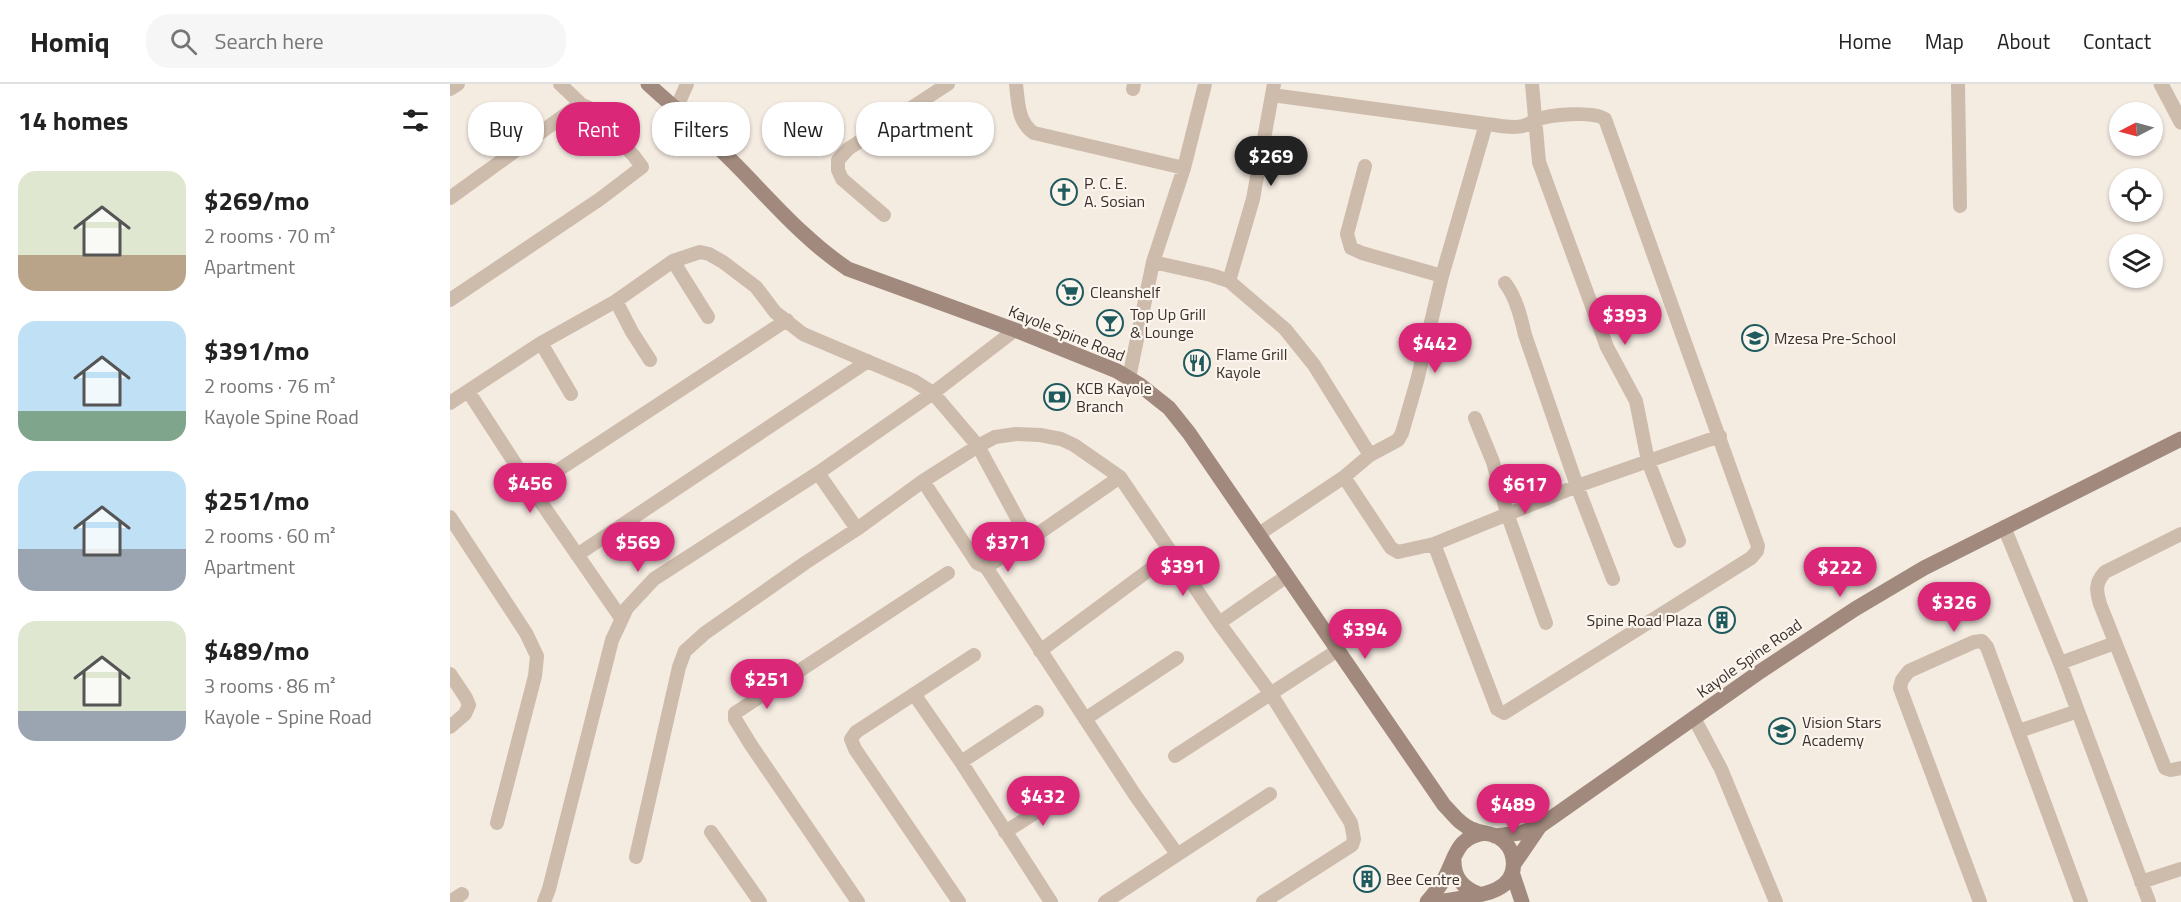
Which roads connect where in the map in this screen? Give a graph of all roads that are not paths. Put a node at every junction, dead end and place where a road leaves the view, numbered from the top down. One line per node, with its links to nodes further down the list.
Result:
1 (458, 84): 11 (street)
2 (560, 84): 13 (street)
3 (648, 84): 14 (main road, Kayole Spine Road)
4 (687, 84): 15 (street)
5 (948, 84): 24 (street)
6 (1016, 84): 21 (street)
7 (1205, 84): 21 (street)
8 (1532, 84): 16 (street)
9 (1958, 84): 23 (street)
10 (2161, 84): 17 (street)
11 (450, 89)
12 (1273, 89): 18 (street); 28 (street)
13 (577, 94): 22 (street); 30 (street)
14 (668, 102)
15 (679, 102)
16 (1536, 120): 18 (street); 44 (street); 48 (street)
17 (2181, 122)
18 (1486, 124): 27 (street)
19 (727, 156): 34 (main road, Kayole Spine Road)
20 (1365, 166): 27 (street)
21 (1184, 168): 26 (street)
22 (450, 198)
23 (1960, 206)
24 (884, 215)
25 (673, 261): 31 (street); 32 (street); 33 (street)
26 (1153, 262): 28 (street); 38 (street)
27 (1442, 276): 47 (street)
28 (1229, 281): 47 (street)
29 (1504, 283): 53 (street)
30 (450, 300)
31 (616, 301): 35 (street); 36 (street)
32 (708, 317)
33 (787, 320): 37 (street); 54 (street)
34 (1015, 330): 38 (main road, Kayole Spine Road); 40 (street)
35 (541, 343): 39 (street); 41 (street)
36 (650, 360)
37 (868, 361): 40 (street); 65 (street)
38 (1129, 378): 59 (main road, Kayole Spine Road)
39 (468, 391): 42 (street); 54 (street)
40 (933, 393): 46 (street); 49 (street)
41 (571, 394)
42 (450, 403)
43 (1475, 418): 55 (street)
44 (1720, 436): 48 (street); 63 (street)
45 (2181, 439): 57 (main road, Kayole Spine Road)
46 (978, 446): 50 (street); 52 (street); 61 (street)
47 (1370, 455): 51 (street)
48 (1648, 461): 53 (street); 62 (street)
49 (818, 473): 58 (street); 70 (street)
50 (1120, 477): 61 (street); 64 (street)
51 (1344, 477): 59 (street); 63 (street)
52 (923, 482): 58 (street); 66 (street)
53 (1577, 486): 55 (street); 69 (street)
54 (531, 488): 65 (street)
55 (1507, 513): 63 (street); 72 (street)
56 (450, 517): 94 (street)
57 (2004, 527): 78 (street); 84 (main road, Kayole Spine Road)
58 (857, 529): 101 (street)
59 (1258, 534): 68 (main road, Kayole Spine Road)
60 (2180, 538): 73 (street)
61 (1029, 540): 66 (street)
62 (1679, 541)
63 (1434, 544)
64 (1172, 553): 71 (street); 75 (street)
65 (577, 555): 70 (street)
66 (986, 567): 75 (street)
67 (948, 573): 108 (street)
68 (1287, 576): 71 (street); 74 (main road, Kayole Spine Road)
69 (1613, 579)
70 (621, 618): 106 (street)
71 (1219, 623): 81 (street)
72 (1546, 623)
73 (2115, 643): 78 (street); 90 (street)
74 (1338, 650): 81 (street); 93 (main road, Kayole Spine Road)
75 (1040, 651): 85 (street)
76 (974, 655): 80 (street)
77 (1177, 658): 85 (street)
78 (2060, 663): 82 (street)
79 (450, 674): 86 (street)
80 (914, 694): 89 (street); 109 (street)
81 (1270, 694): 88 (street); 112 (street)
82 (2078, 711): 87 (street); 104 (street)
83 (1037, 712): 89 (street)
84 (1694, 718): 95 (main road, Kayole Spine Road); 116 (street)
85 (1085, 719): 99 (street)
86 (450, 727)
87 (2019, 731): 117 (street); 118 (street)
88 (1175, 756)
89 (961, 762): 97 (street)
90 (2181, 768)
91 (1065, 794): 97 (street)
92 (1270, 794): 99 (street)
93 (1444, 805): 98 (main road); 100 (main road)
94 (497, 823)
95 (1540, 826): 98 (main road); 102 (main road)
96 (711, 832): 107 (street)
97 (1005, 832): 110 (street)
98 (1490, 835): 100 (main road); 102 (main road)
99 (1177, 854): 111 (street)
100 (1455, 856): 105 (main road); 113 (main road)
101 (636, 857)
102 (1513, 868): 105 (main road); 115 (main road)
103 (2181, 869): 104 (street)
104 (2141, 882): 119 (street)
105 (1489, 896): 114 (main road)
106 (544, 902)
107 (760, 902)
108 (858, 902)
109 (959, 902)
110 (1051, 902)
111 (1105, 902)
112 (1263, 902)
113 (1426, 902)
114 (1439, 902)
115 (1522, 902)
116 (1776, 902)
117 (1980, 902)
118 (2081, 902)
119 (2149, 902)

